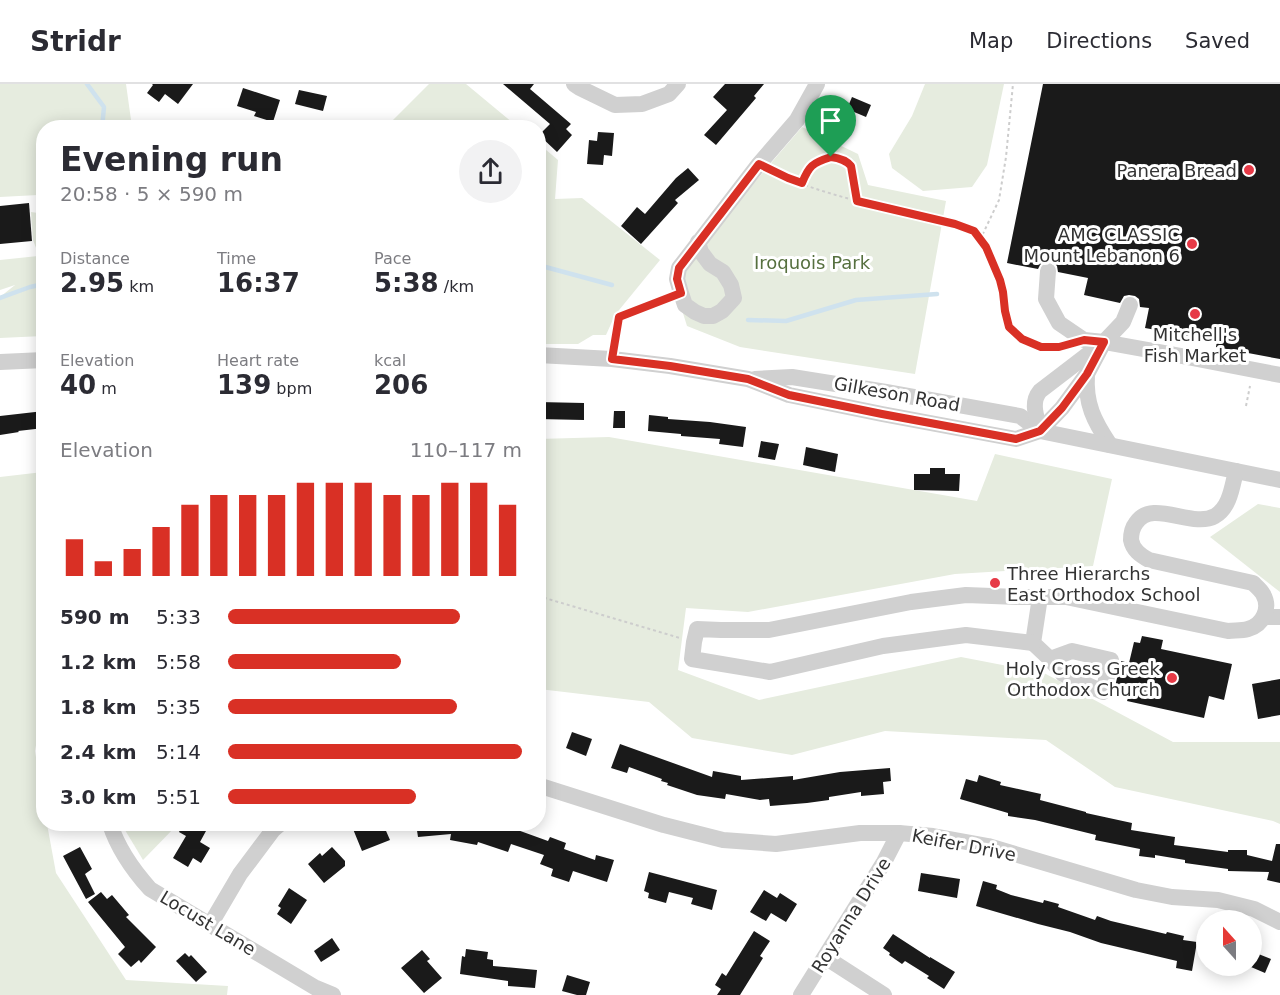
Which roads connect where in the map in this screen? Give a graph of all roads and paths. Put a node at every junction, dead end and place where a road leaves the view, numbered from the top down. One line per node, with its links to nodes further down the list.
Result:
1 (574, 84): 2 (street)
2 (678, 84)
3 (817, 84): 5 (street)
4 (1013, 84): 8 (path)
5 (759, 164): 6 (path); 9 (street)
6 (802, 183): 7 (path); 7 (path)
7 (857, 201): 8 (path)
8 (980, 240): 13 (path)
9 (698, 242): 11 (street); 11 (street)
10 (1047, 271): 13 (street)
11 (681, 293): 16 (path)
12 (1130, 305): 14 (street)
13 (1084, 340): 14 (street)
14 (1104, 342): 19 (street); 20 (street); 22 (street)
15 (546, 355): 16 (street, Gilkeson Road)
16 (612, 359): 21 (street, Gilkeson Road)
17 (36, 360): 18 (street)
18 (0, 362)
19 (1087, 374): 22 (street); 23 (street)
20 (1280, 375)
21 (748, 379): 22 (street, Gilkeson Road); 22 (street, Gilkeson Road)
22 (1040, 431): 23 (street, Gilkeson Road)
23 (1110, 445): 24 (street, Gilkeson Road)
24 (1236, 471): 25 (street, Gilkeson Road); 28 (street)
25 (1280, 480)
26 (1040, 597): 28 (street); 29 (street); 30 (street)
27 (546, 598): 29 (path)
28 (1272, 617)
29 (694, 642): 30 (street)
30 (1033, 644): 31 (street)
31 (1050, 659)
32 (546, 788): 35 (street, Keifer Drive)
33 (112, 831): 37 (street, Locust Lane)
34 (272, 831): 37 (street)
35 (899, 833): 36 (street, Keifer Drive); 38 (street, Royanna Drive)
36 (1280, 922)
37 (210, 925): 39 (street, Locust Lane)
38 (825, 957): 40 (street, Royanna Drive); 41 (street)
39 (333, 995)
40 (801, 995)
41 (884, 995)

